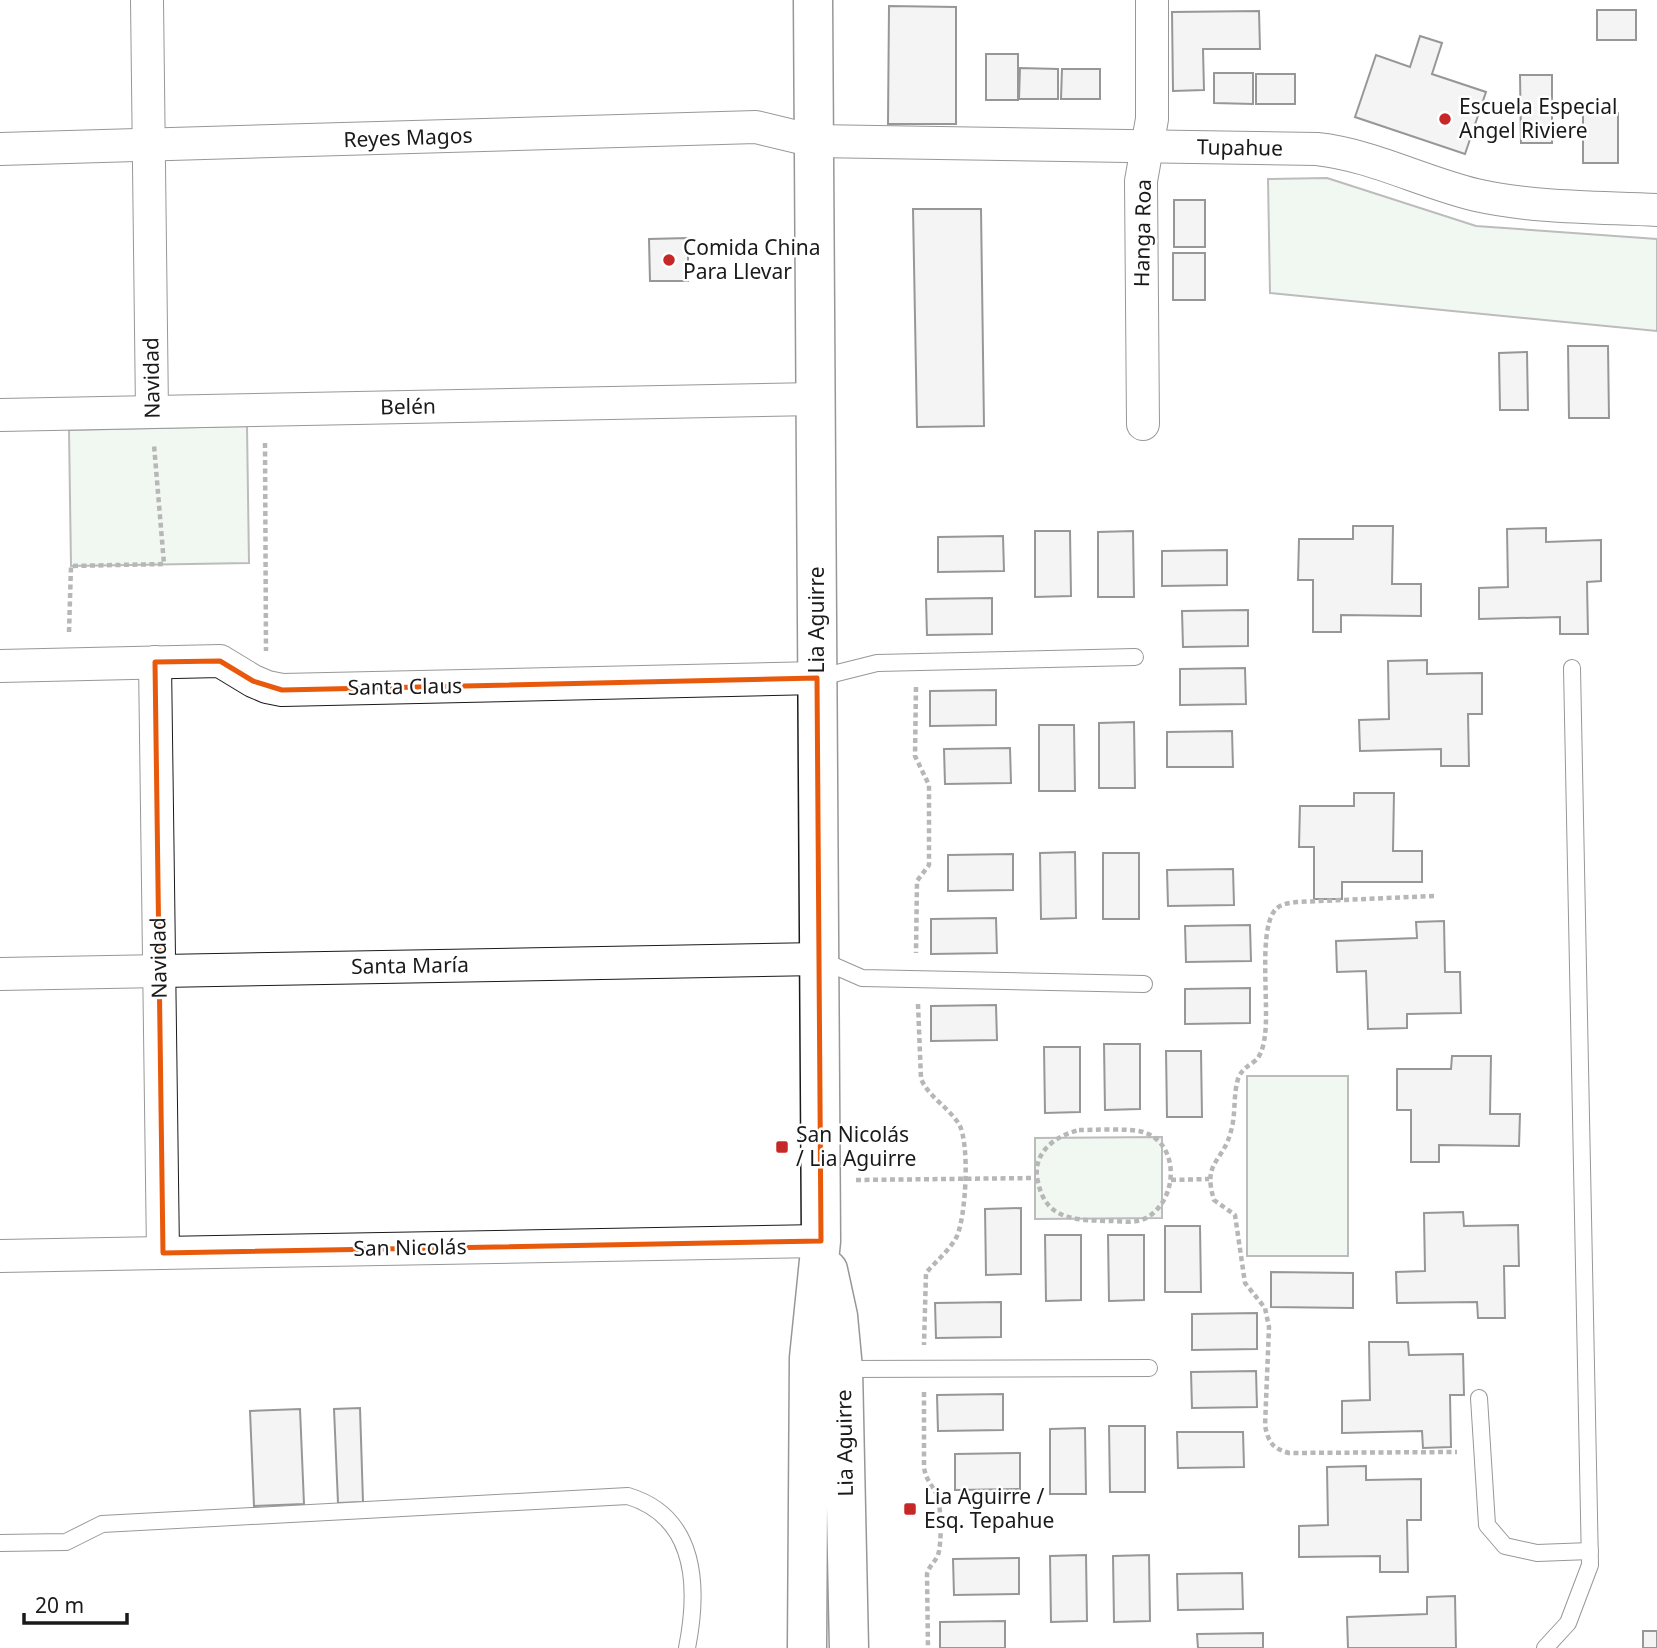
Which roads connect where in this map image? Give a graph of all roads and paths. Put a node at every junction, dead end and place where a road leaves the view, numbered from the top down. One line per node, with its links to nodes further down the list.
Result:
1 (147, 0): 5 (street, Navidad)
2 (813, 0): 4 (main road, Lia Aguirre)
3 (1152, 0): 6 (street, Hanga Roa)
4 (814, 141): 5 (street, Reyes Magos); 6 (street, Tupahue); 9 (main road, Lia Aguirre)
5 (148, 146): 7 (street, Reyes Magos); 11 (street, Navidad)
6 (1147, 146): 8 (street, Tupahue); 13 (street, Hanga Roa)
7 (0, 149)
8 (1657, 210)
9 (816, 399): 10 (street, Belén); 20 (main road, Lia Aguirre)
10 (265, 410): 11 (street, Belén); 21 (path)
11 (152, 412): 12 (street, Belén); 17 (path, Navidad)
12 (0, 415)
13 (1143, 424)
14 (1135, 657): 16 (lane)
15 (155, 662): 17 (street, Santa Claus); 21 (street, Santa Claus); 24 (street, Navidad)
16 (916, 662): 20 (lane); 26 (path)
17 (69, 664): 18 (street, Santa Claus)
18 (0, 666)
19 (1572, 668): 42 (lane)
20 (817, 678): 21 (street, Santa Claus); 23 (main road, Lia Aguirre)
21 (267, 687)
22 (1434, 896): 29 (path)
23 (819, 959): 24 (street, Santa María); 26 (lane); 31 (main road, Lia Aguirre)
24 (159, 971): 25 (street, Santa María); 34 (street, Navidad)
25 (0, 974)
26 (917, 979): 27 (lane); 30 (path)
27 (1144, 984)
28 (1037, 1178): 30 (path); 32 (path); 32 (path)
29 (1209, 1178): 32 (path); 40 (path)
30 (965, 1179): 31 (path); 36 (path)
31 (820, 1180): 33 (main road, Lia Aguirre)
32 (1171, 1180)
33 (821, 1241): 34 (street, San Nicolás); 38 (main road, Lia Aguirre); 44 (main road, Lia Aguirre)
34 (163, 1253): 35 (street, San Nicolás)
35 (0, 1256)
36 (925, 1368): 37 (lane); 38 (lane); 46 (path)
37 (1149, 1368)
38 (843, 1369): 45 (main road, Lia Aguirre)
39 (1479, 1398): 40 (lane)
40 (1482, 1452): 42 (lane)
41 (0, 1543): 43 (lane)
42 (1590, 1550): 47 (lane)
43 (687, 1648)
44 (807, 1648)
45 (849, 1648)
46 (928, 1648)
47 (1545, 1648)

